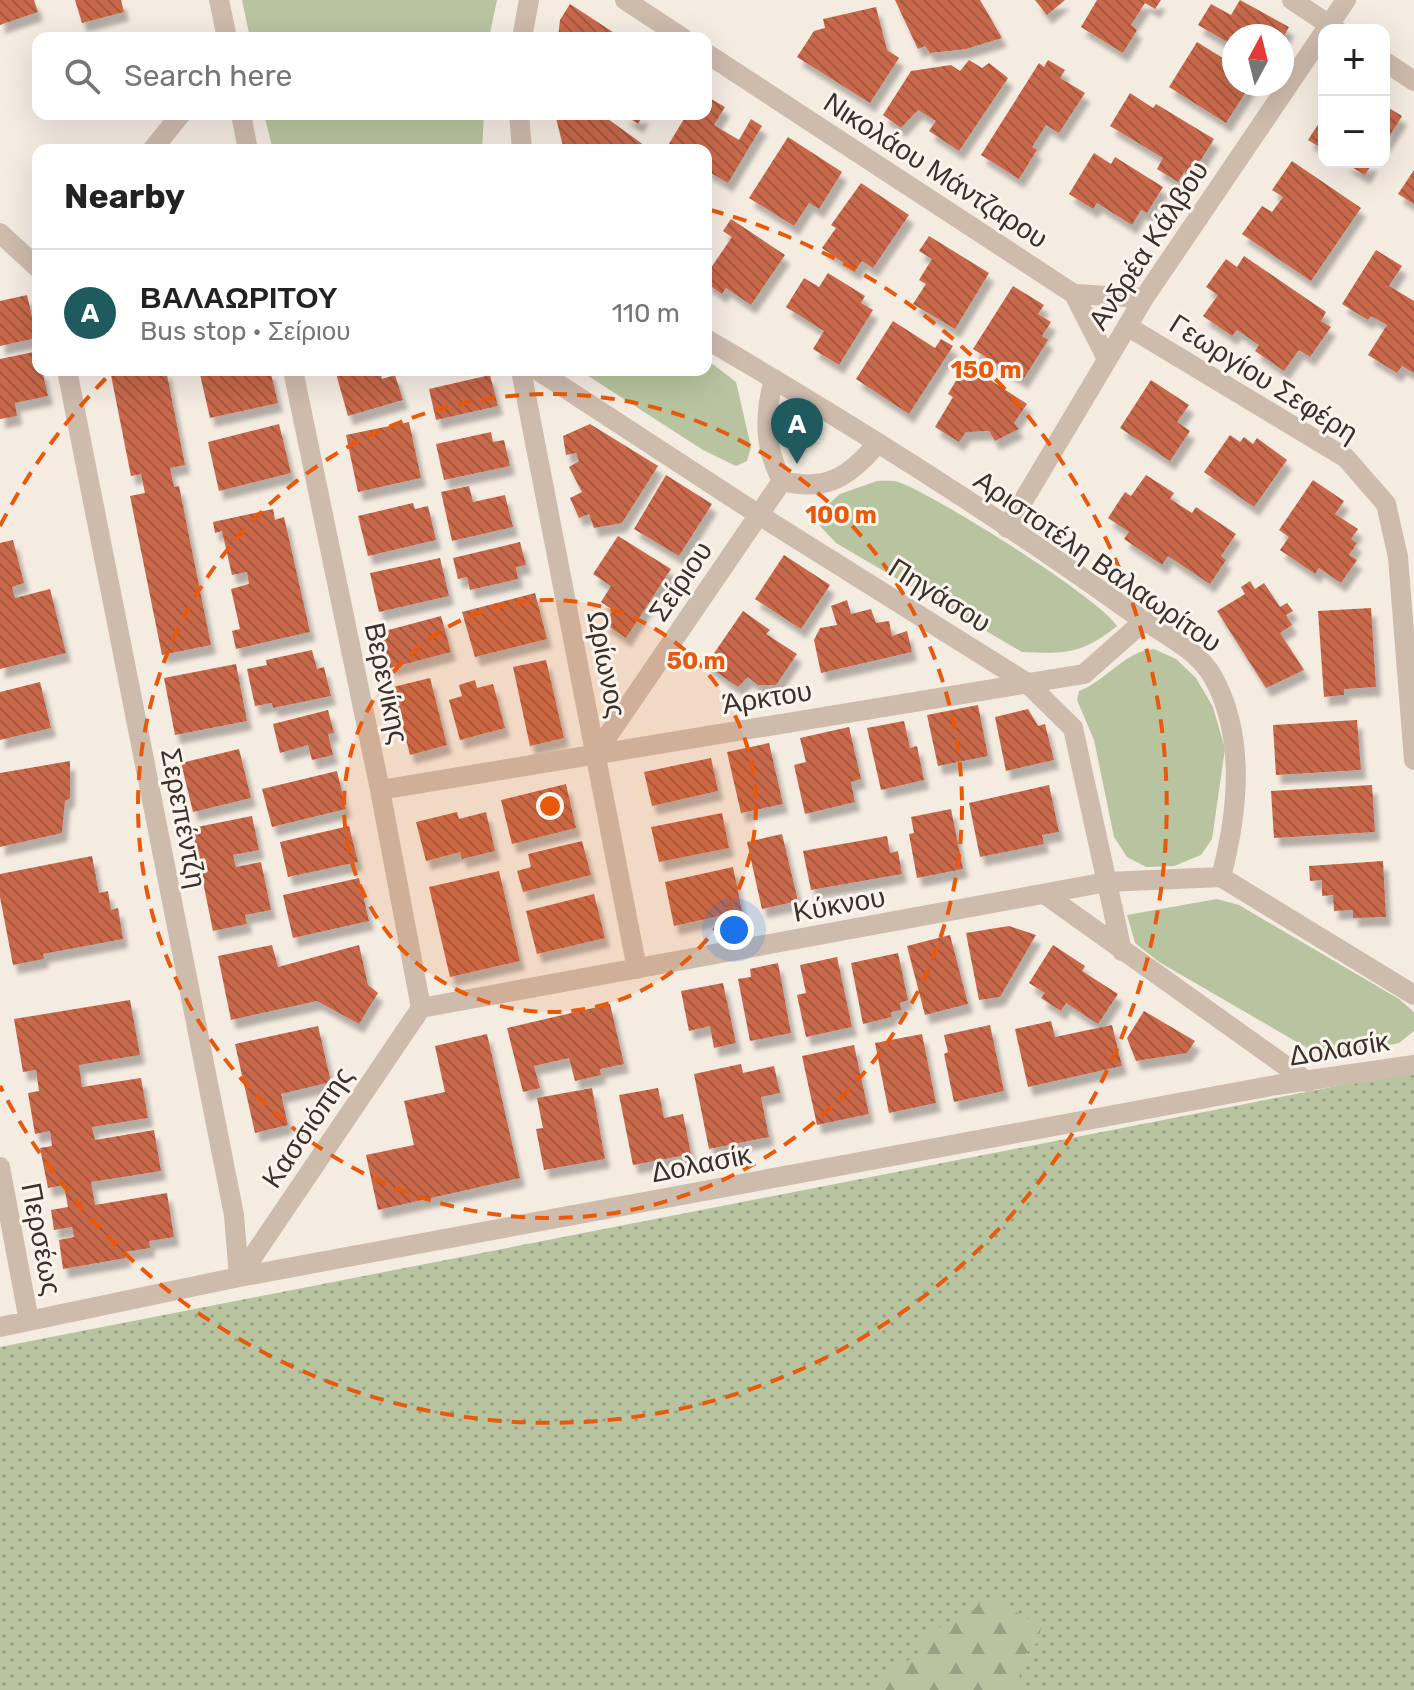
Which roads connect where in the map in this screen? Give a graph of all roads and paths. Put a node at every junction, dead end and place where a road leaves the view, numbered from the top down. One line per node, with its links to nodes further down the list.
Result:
1 (219, 0): 8 (street)
2 (529, 0): 9 (street)
3 (625, 0): 10 (street)
4 (1292, 0): 6 (street)
5 (1346, 0): 7 (street, Ανδρέα Κάλβου)
6 (1328, 24)
7 (1334, 24)
8 (226, 32)
9 (523, 32)
10 (674, 32)
11 (1318, 47): 24 (street, Ανδρέα Κάλβου)
12 (712, 57): 23 (street, Νικολάου Μάντζαρου)
13 (1390, 65): 14 (street)
14 (1414, 81)
15 (176, 120): 18 (street)
16 (242, 120): 19 (street)
17 (520, 120): 20 (street)
18 (157, 144)
19 (247, 144)
20 (522, 144)
21 (0, 233): 22 (street)
22 (32, 262)
23 (1074, 294): 24 (street); 27 (street, Νικολάου Μάντζαρου)
24 (1144, 298): 25 (street, Ανδρέα Κάλβου)
25 (1127, 326): 27 (street, Ανδρέα Κάλβου); 40 (street, Γεωργίου Σεφέρη)
26 (712, 343): 32 (street, Αριστοτέλη Βαλαωρίτου)
27 (1107, 359): 36 (street, Ανδρέα Κάλβου)
28 (68, 376): 52 (street, Σερεπέντζη)
29 (294, 376): 41 (street, Βερενίκης)
30 (522, 376): 39 (street, Ωρίωνος)
31 (546, 376): 35 (street, Πηγάσου)
32 (774, 379): 33 (street, Αριστοτέλη Βαλαωρίτου); 34 (street)
33 (877, 444): 34 (street); 36 (street, Αριστοτέλη Βαλαωρίτου)
34 (782, 481): 35 (street, Σείριου)
35 (759, 515): 38 (street, Πηγάσου); 39 (street, Σείριου)
36 (1007, 528): 37 (street, Αριστοτέλη Βαλαωρίτου)
37 (1144, 621): 38 (street, Άρκτου); 42 (street, Αριστοτέλη Βαλαωρίτου)
38 (1027, 683): 39 (street, Άρκτου); 43 (street, Πηγάσου)
39 (596, 753): 41 (street, Άρκτου); 46 (street, Ωρίωνος)
40 (1414, 760)
41 (380, 790): 48 (street, Βερενίκης)
42 (1221, 877): 43 (street, Κύκνου); 47 (street)
43 (1107, 882): 44 (street, Κύκνου); 45 (street, Πηγάσου)
44 (1046, 895): 45 (street); 46 (street, Κύκνου)
45 (1122, 951): 50 (street)
46 (637, 969): 48 (street, Κύκνου)
47 (1414, 994)
48 (421, 1008): 52 (street, Κασσιόπης)
49 (1414, 1065): 50 (street, Δολασίκ)
50 (1308, 1082): 52 (street, Δολασίκ)
51 (0, 1167): 53 (street, Περσέως)
52 (239, 1277): 53 (street, Δολασίκ)
53 (29, 1321): 54 (street, Δολασίκ)
54 (0, 1327)

